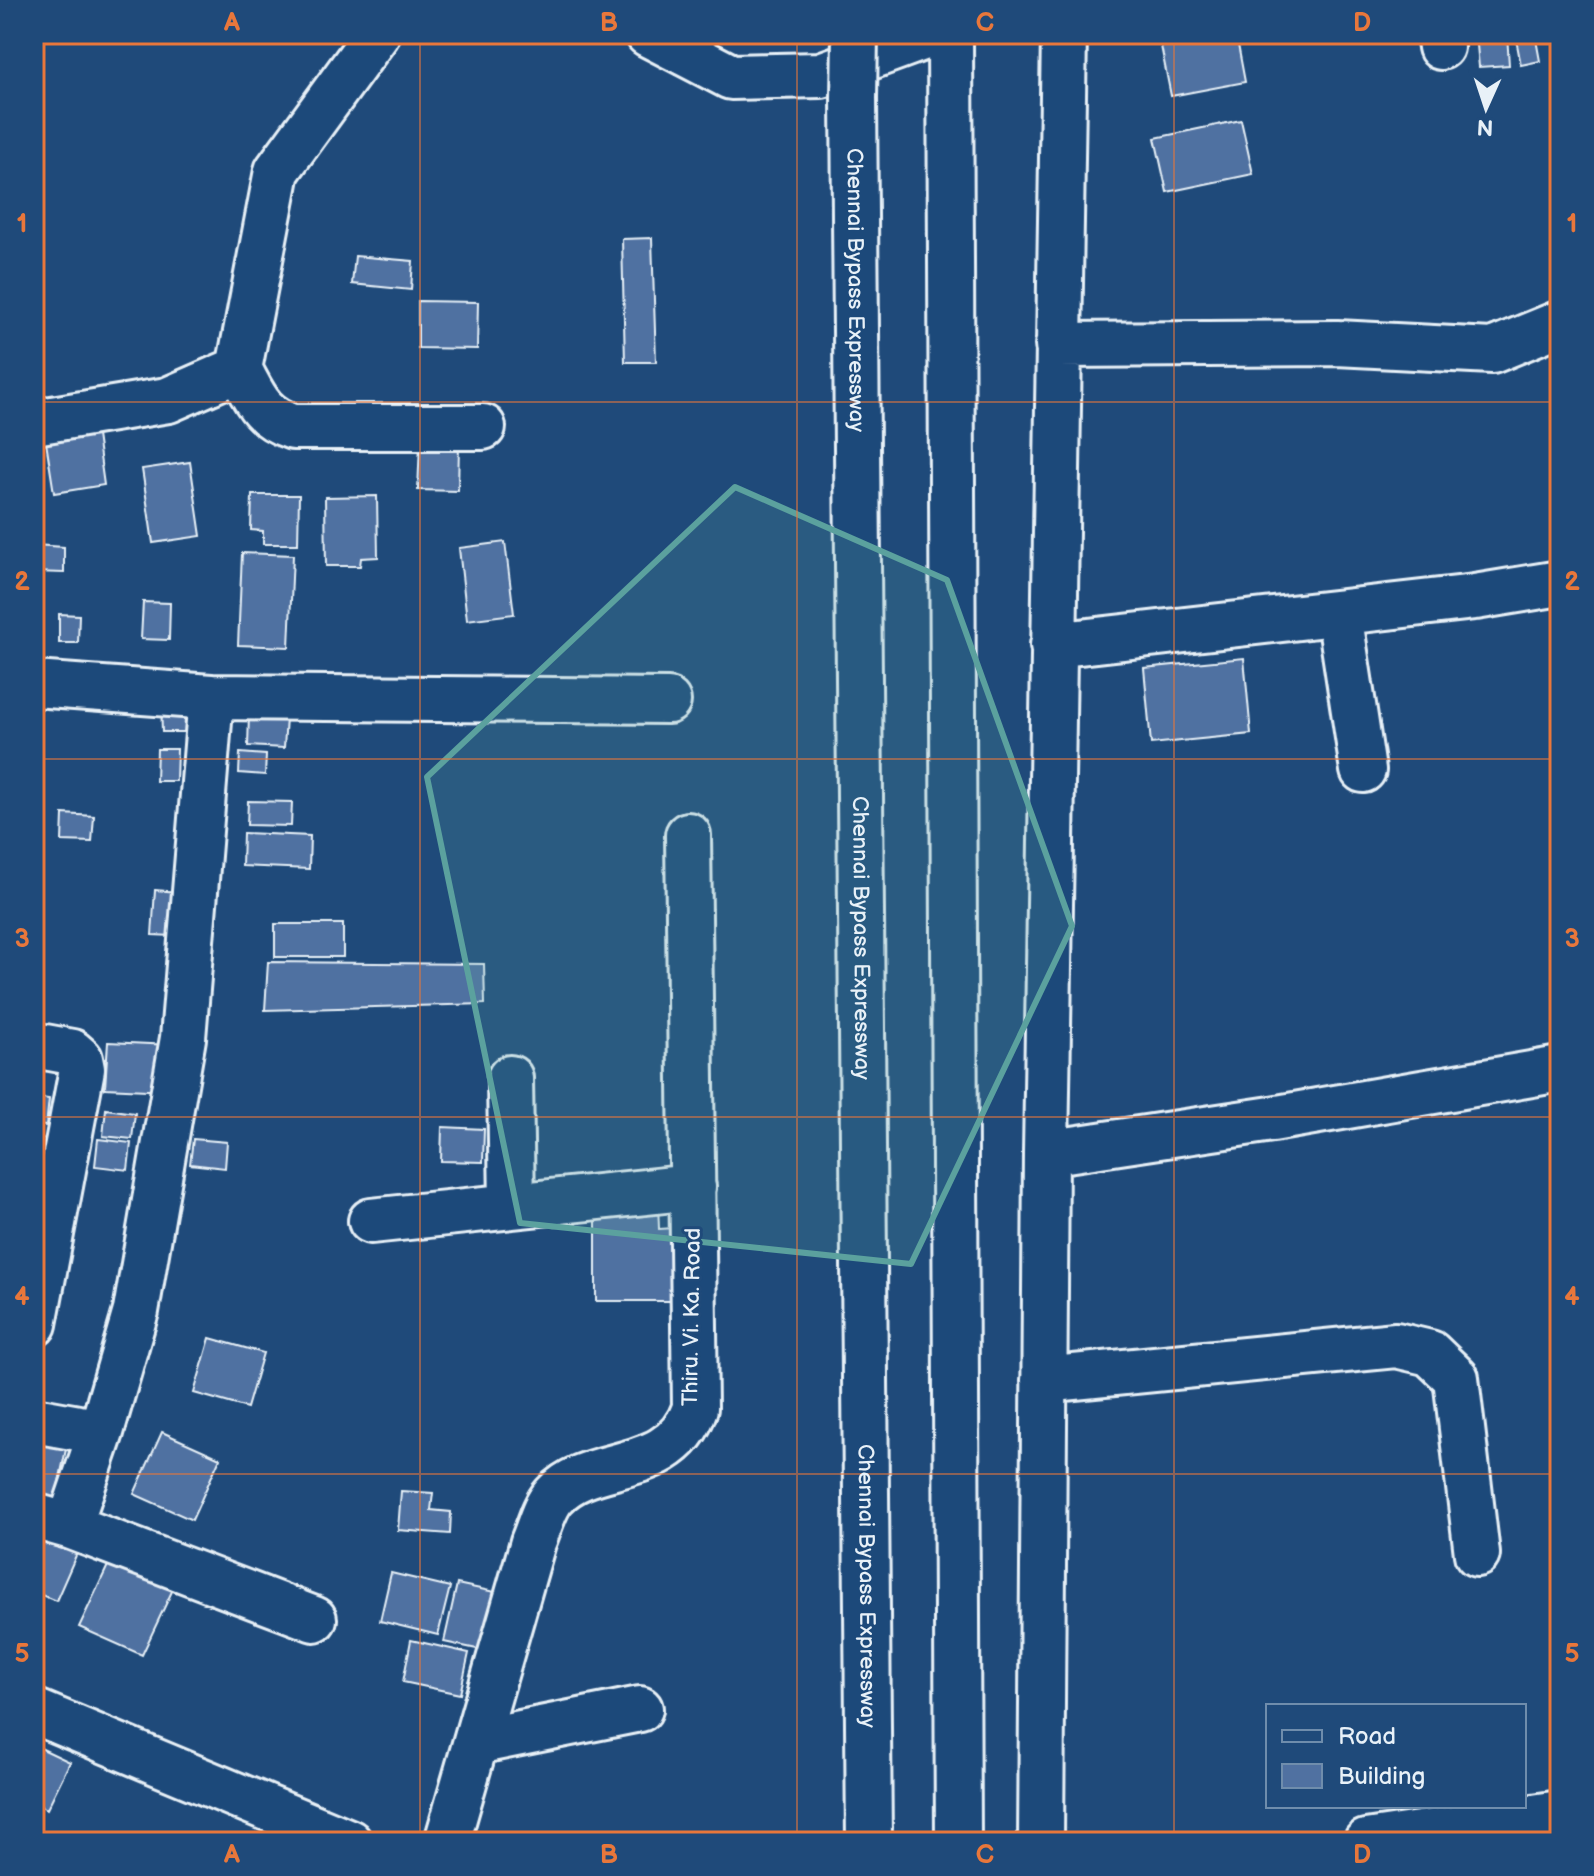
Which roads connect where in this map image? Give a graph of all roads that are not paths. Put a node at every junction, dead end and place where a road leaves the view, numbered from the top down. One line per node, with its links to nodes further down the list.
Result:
1 (377, 34): 9 (main road)
2 (648, 34): 4 (main road)
3 (855, 34): 40 (main road, Chennai Bypass Expressway, bridge)
4 (933, 34)
5 (950, 34): 41 (main road)
6 (1064, 34): 8 (main road)
7 (1560, 323): 8 (main road)
8 (1058, 345): 14 (main road)
9 (239, 369): 10 (main road); 11 (main road)
10 (34, 422)
11 (483, 427)
12 (1560, 583): 13 (main road)
13 (1339, 613): 14 (main road); 18 (main road)
14 (1053, 645): 23 (main road)
15 (34, 684): 16 (main road)
16 (211, 697): 17 (main road); 30 (main road)
17 (668, 701)
18 (1363, 770)
19 (688, 835): 24 (main road, Thiru. Vi. Ka. Road)
20 (34, 1045): 27 (main road)
21 (1560, 1069): 23 (main road)
22 (510, 1078): 25 (main road)
23 (1046, 1153): 28 (main road)
24 (693, 1187): 25 (main road); 36 (main road, Thiru. Vi. Ka. Road)
25 (512, 1206): 26 (main road)
26 (371, 1221)
27 (34, 1324)
28 (1044, 1380): 32 (main road); 42 (main road)
29 (34, 1420): 30 (main road)
30 (101, 1432): 31 (main road)
31 (51, 1521): 33 (main road)
32 (1477, 1554)
33 (314, 1619)
34 (640, 1709): 36 (main road)
35 (34, 1711): 38 (main road)
36 (476, 1742): 39 (main road, Thiru. Vi. Ka. Road)
37 (1560, 1813): 43 (main road)
38 (349, 1842)
39 (447, 1842)
40 (869, 1842)
41 (958, 1842)
42 (1041, 1842)
43 (1366, 1842)

